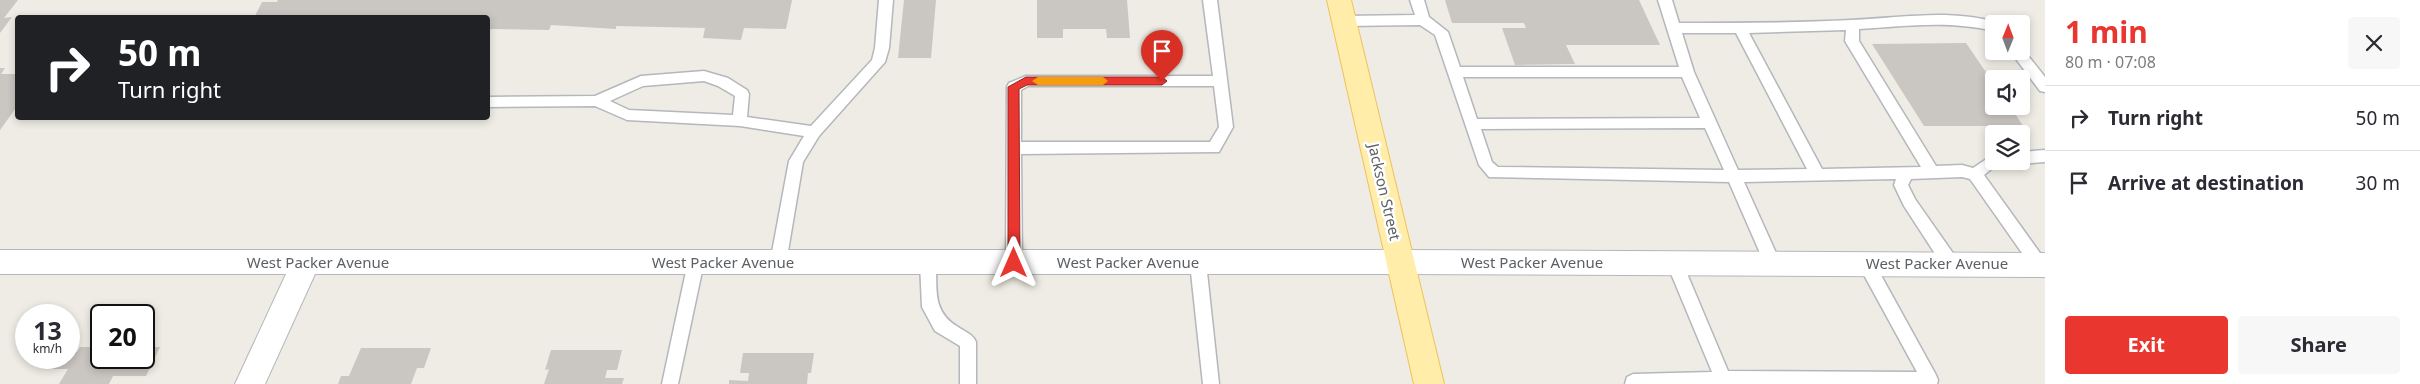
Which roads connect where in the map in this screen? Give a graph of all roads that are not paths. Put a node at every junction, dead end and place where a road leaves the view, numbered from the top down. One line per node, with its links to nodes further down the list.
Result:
1 (886, 0): 21 (lane)
2 (1210, 0): 14 (lane)
3 (1417, 0): 6 (lane)
4 (1666, 0): 9 (lane)
5 (1342, 11): 6 (lane); 33 (main road, Jackson Street)
6 (1423, 20): 13 (lane)
7 (1985, 23): 8 (lane)
8 (1853, 25): 10 (lane); 26 (lane)
9 (1674, 28): 10 (lane); 12 (lane)
10 (1740, 28): 28 (lane)
11 (2024, 60): 15 (lane)
12 (1686, 71): 13 (lane); 19 (lane)
13 (1456, 72): 20 (lane)
14 (1220, 82): 22 (lane); 22 (lane)
15 (2045, 87)
16 (490, 102): 17 (lane)
17 (597, 102): 18 (lane); 18 (lane)
18 (740, 121): 21 (lane)
19 (1709, 123): 20 (lane); 30 (lane)
20 (1473, 124): 30 (lane)
21 (814, 132): 35 (lane)
22 (1014, 148): 37 (lane)
23 (2045, 156): 24 (lane)
24 (2030, 157)
25 (1985, 167): 29 (lane)
26 (1931, 171): 27 (lane); 29 (lane)
27 (1906, 173): 28 (lane); 42 (lane)
28 (1818, 174): 30 (lane)
29 (1975, 174): 43 (lane)
30 (1732, 176): 40 (lane)
31 (0, 262): 34 (street, West Packer Avenue)
32 (696, 262): 34 (street, West Packer Avenue); 35 (street, West Packer Avenue); 47 (lane)
33 (1399, 262): 38 (street, West Packer Avenue); 39 (street, West Packer Avenue); 50 (main road, Jackson Street)
34 (306, 263): 46 (street)
35 (778, 263): 36 (street, West Packer Avenue)
36 (928, 263): 37 (street, West Packer Avenue); 48 (lane)
37 (1014, 263): 38 (street, West Packer Avenue)
38 (1198, 263): 49 (lane)
39 (1675, 264): 40 (street, West Packer Avenue); 44 (lane)
40 (1772, 264): 41 (street, West Packer Avenue)
41 (1866, 264): 42 (street, West Packer Avenue); 45 (lane)
42 (1951, 264): 43 (street, West Packer Avenue)
43 (2043, 265)
44 (1724, 381): 45 (lane); 51 (lane)
45 (1933, 382)
46 (250, 384)
47 (670, 384)
48 (968, 384)
49 (1211, 384)
50 (1429, 384)
51 (1633, 384)

